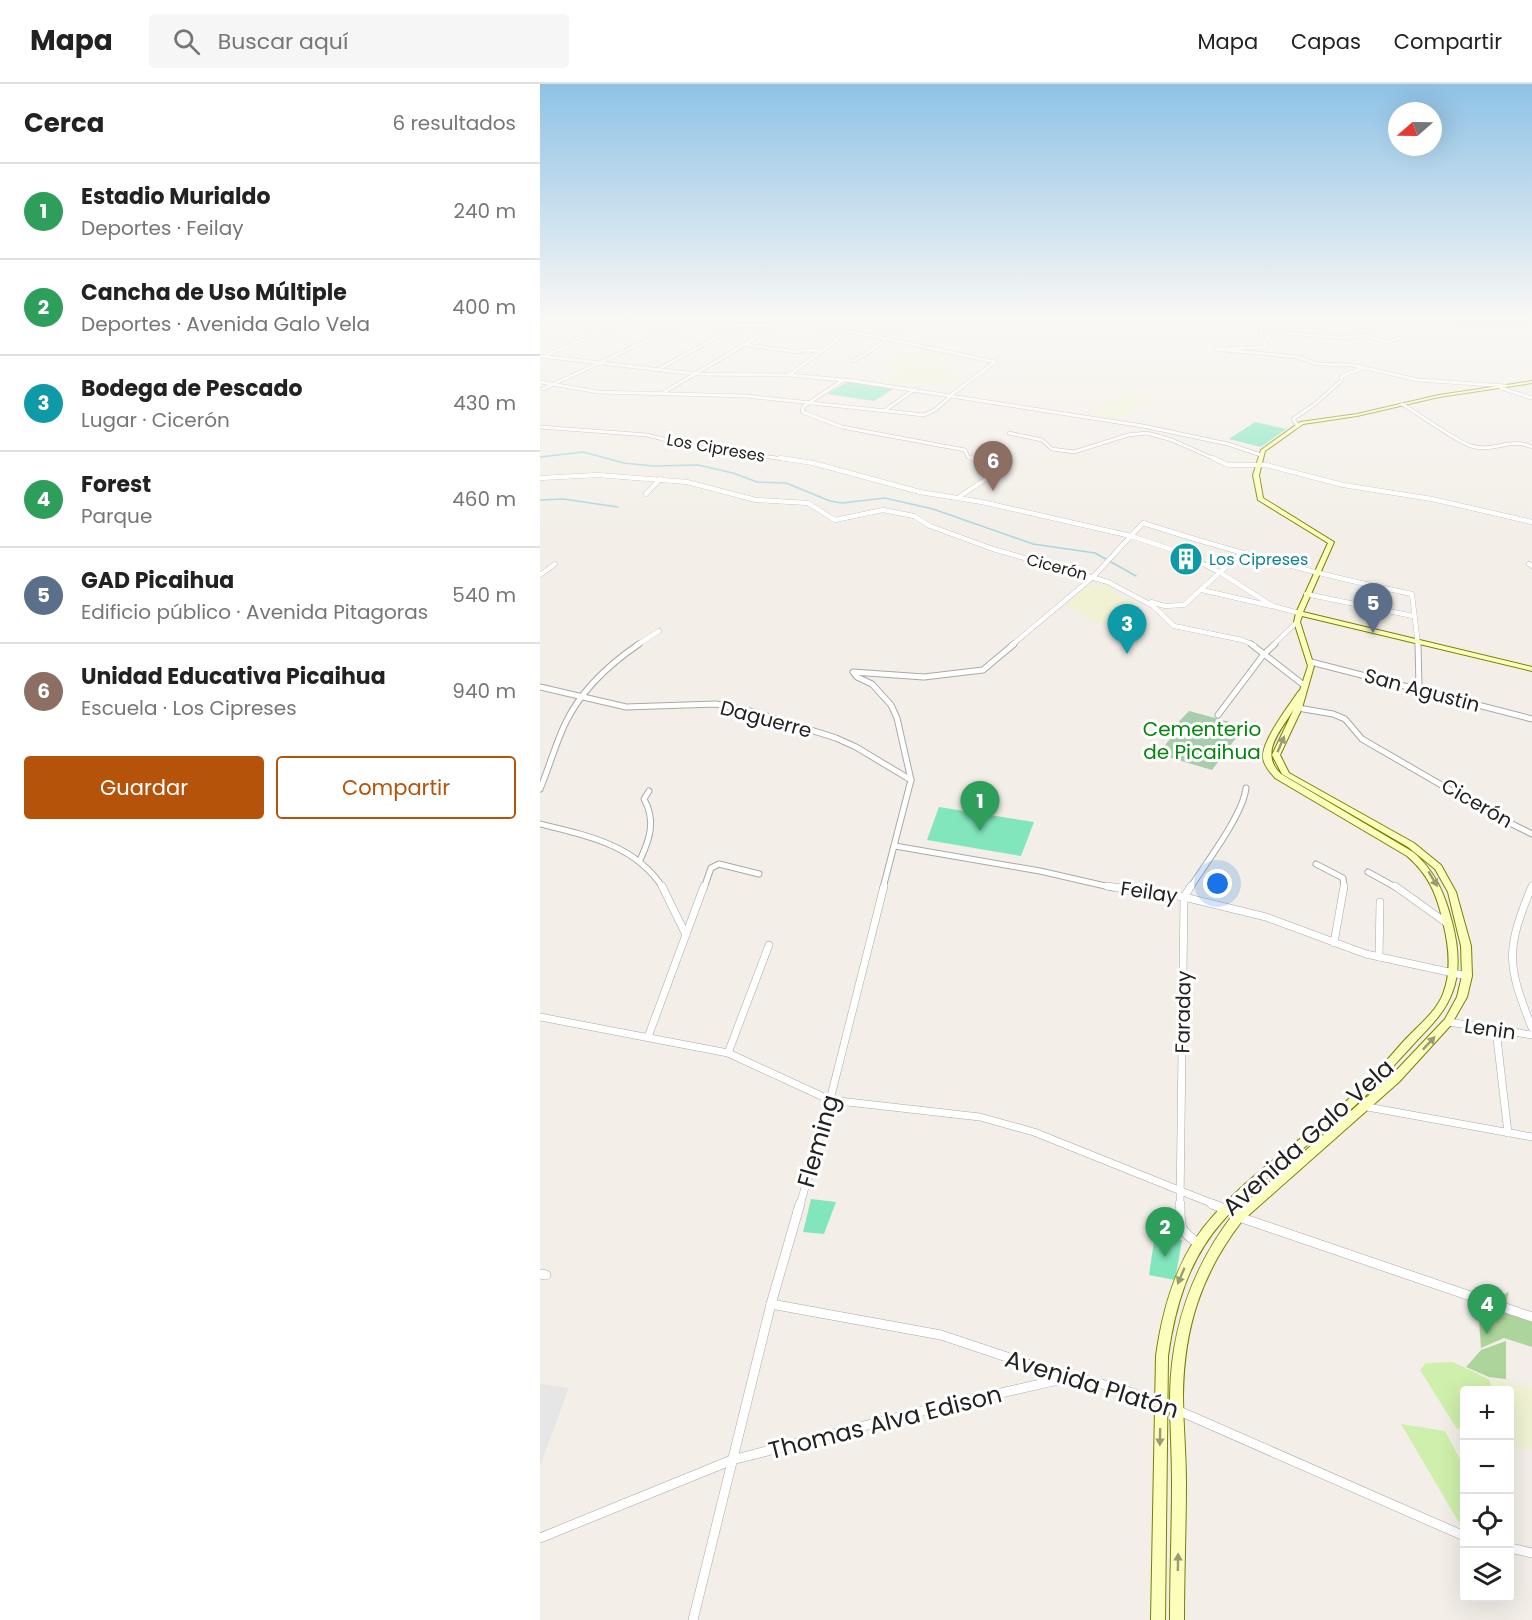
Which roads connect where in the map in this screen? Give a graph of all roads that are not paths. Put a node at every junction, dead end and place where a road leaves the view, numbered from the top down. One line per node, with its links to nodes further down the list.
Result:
1 (580, 389): 9 (street)
2 (670, 389): 9 (street)
3 (829, 389): 12 (street)
4 (916, 389): 10 (street); 14 (street)
5 (959, 389): 10 (street)
6 (1332, 389): 15 (street)
7 (1489, 389): 13 (main road)
8 (1504, 389): 11 (street)
9 (661, 394): 12 (street)
10 (951, 395): 14 (street); 19 (street)
11 (1532, 398)
12 (810, 402): 14 (street); 26 (street)
13 (1402, 404): 15 (main road); 18 (street)
14 (884, 411)
15 (1298, 426): 19 (main road)
16 (540, 427): 26 (street, Los Cipreses)
17 (1009, 433): 20 (street)
18 (1532, 447)
19 (1261, 455): 20 (main road)
20 (1257, 466): 21 (street); 22 (main road)
21 (1275, 468): 22 (street); 27 (street)
22 (1256, 475): 33 (main road)
23 (540, 478): 24 (street, Cicerón)
24 (660, 479): 25 (street); 34 (street, Cicerón)
25 (646, 494)
26 (959, 498): 28 (street, Los Cipreses)
27 (1532, 522)
28 (1131, 536): 29 (street); 32 (street, Los Cipreses); 34 (street)
29 (1240, 554): 32 (street); 33 (street)
30 (555, 564): 31 (street)
31 (541, 573)
32 (1221, 573): 35 (street); 38 (street, Los Cipreses)
33 (1316, 574): 36 (main road); 40 (street)
34 (1093, 577): 37 (street, Cicerón); 54 (street, Fleming)
35 (1202, 590): 37 (street); 38 (street)
36 (1306, 594): 39 (main road); 40 (street)
37 (1144, 602): 44 (street, Cicerón)
38 (1273, 606): 39 (street, Los Cipreses)
39 (1299, 612): 41 (main road); 43 (main road)
40 (1413, 616): 43 (street)
41 (1298, 622): 44 (street); 45 (main road)
42 (658, 631): 50 (street)
43 (1418, 640): 46 (main road); 49 (street)
44 (1264, 654): 48 (street, Cicerón); 52 (street)
45 (1311, 662): 48 (main road, Avenida Galo Vela); 49 (street, San Agustin)
46 (1532, 669)
47 (540, 687): 50 (street, Daguerre)
48 (1305, 688): 51 (main road, Avenida Galo Vela); 68 (main road, Avenida Galo Vela, one-way to 68)
49 (1419, 688): 53 (street, San Agustin)
50 (579, 697): 54 (street, Daguerre); 56 (street)
51 (1298, 708): 59 (street, Cicerón); 74 (main road, Avenida Galo Vela, one-way to 51)
52 (1218, 715)
53 (1532, 719)
54 (911, 780): 60 (street, Fleming)
55 (1246, 788): 66 (street)
56 (540, 789)
57 (649, 791): 61 (street)
58 (540, 824): 61 (street)
59 (1532, 834)
60 (895, 846): 66 (street, Feilay); 82 (street, Fleming)
61 (640, 860): 69 (street)
62 (1316, 864): 70 (street)
63 (1368, 872): 68 (street)
64 (759, 874): 69 (street)
65 (1532, 886): 77 (street)
66 (1184, 897): 70 (street, Feilay); 87 (street, Faraday)
67 (1380, 902): 72 (street)
68 (1448, 924): 73 (main road, Avenida Galo Vela)
69 (686, 935): 80 (street)
70 (1334, 943): 72 (street, Feilay)
71 (769, 945): 81 (street)
72 (1379, 957): 73 (street, Feilay)
73 (1453, 973): 74 (street, Feilay); 83 (main road, Avenida Galo Vela)
74 (1467, 976): 76 (main road, Avenida Galo Vela)
75 (540, 1017): 80 (street)
76 (1448, 1022): 78 (street, Lenin); 84 (main road, Avenida Galo Vela, one-way to 76)
77 (1532, 1028)
78 (1496, 1030): 79 (street, Lenin); 85 (street)
79 (1532, 1035)
80 (648, 1037): 81 (street)
81 (728, 1053): 82 (street)
82 (830, 1100): 87 (street); 90 (street, Fleming)
83 (1350, 1103): 84 (street); 88 (main road, Avenida Galo Vela)
84 (1365, 1108): 85 (street); 88 (main road, Avenida Galo Vela)
85 (1508, 1133): 86 (street)
86 (1532, 1137)
87 (1181, 1191): 88 (street); 89 (street, Faraday)
88 (1233, 1213): 89 (main road, Avenida Galo Vela); 91 (street); 94 (main road, Avenida Galo Vela)
89 (1199, 1244): 93 (main road, Avenida Galo Vela, one-way to 93)
90 (771, 1304): 92 (street, Avenida Platón); 95 (street, Fleming)
91 (1532, 1317)
92 (1072, 1377): 93 (street, Avenida Platón); 95 (street, Thomas Alva Edison)
93 (1161, 1403): 94 (street, Avenida Platón); 101 (main road, Avenida Galo Vela, one-way to 101)
94 (1177, 1410): 96 (street, Avenida Platón); 102 (main road, Avenida Galo Vela, one-way to 94)
95 (732, 1460): 97 (street, Thomas Alva Edison); 100 (street, Fleming)
96 (1460, 1534)
97 (540, 1538)
98 (1514, 1549): 99 (street)
99 (1532, 1553)
100 (693, 1620)
101 (1158, 1620)
102 (1177, 1620)

